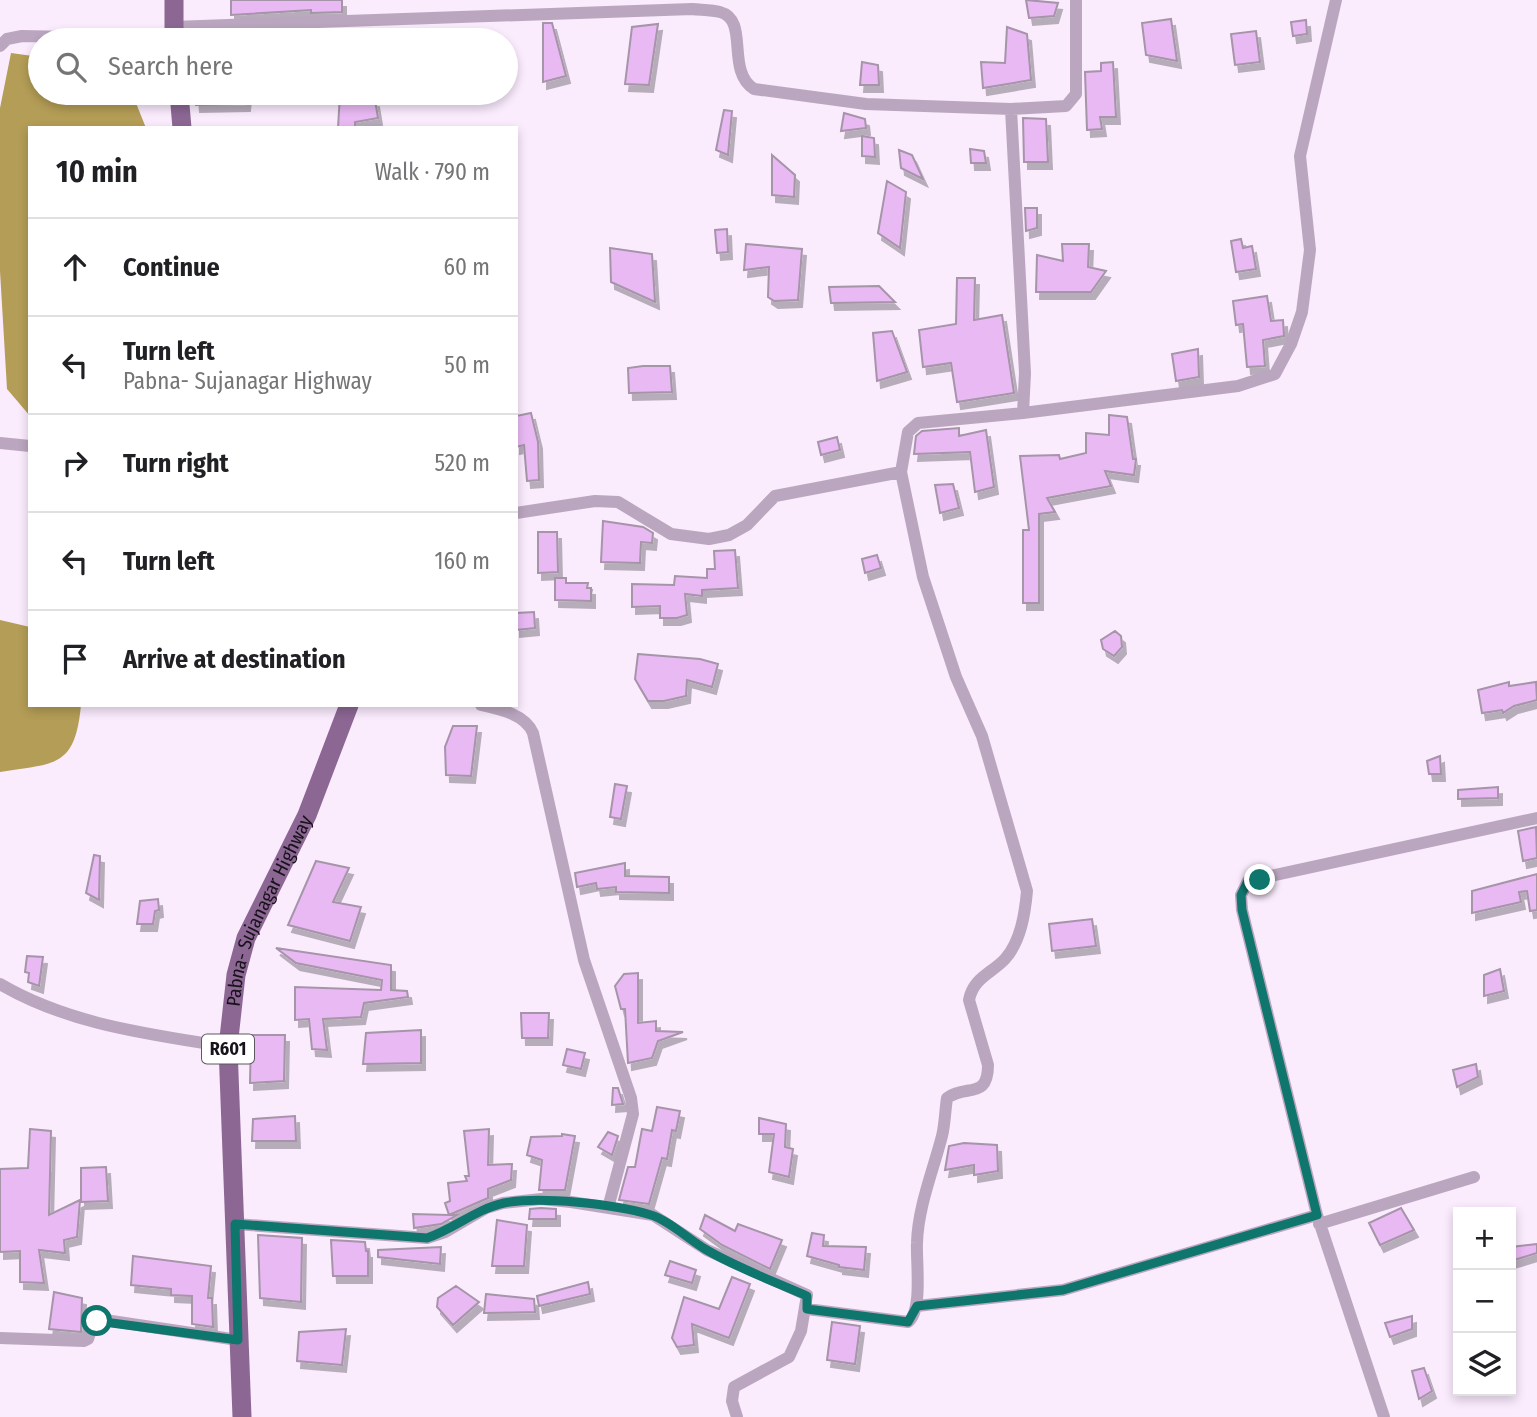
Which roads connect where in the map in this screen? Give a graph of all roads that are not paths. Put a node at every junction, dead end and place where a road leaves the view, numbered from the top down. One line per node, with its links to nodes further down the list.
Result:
1 (174, 0): 4 (main road)
2 (1076, 0): 9 (street)
3 (1336, 0): 11 (street)
4 (174, 28)
5 (313, 28): 9 (street)
6 (28, 36): 7 (street)
7 (0, 46)
8 (181, 105): 10 (main road)
9 (1011, 109): 11 (street)
10 (182, 126)
11 (1023, 413): 14 (street)
12 (0, 443): 13 (street)
13 (28, 446)
14 (901, 472): 15 (street); 25 (street)
15 (518, 513)
16 (348, 707): 20 (main road, Pabna- Sujanagar Highway / R601)
17 (487, 707): 22 (street)
18 (1537, 818): 23 (street)
19 (0, 984): 20 (street)
20 (228, 1047): 24 (main road, Pabna- Sujanagar Highway / R601)
21 (1474, 1177): 23 (street)
22 (608, 1208): 24 (street); 26 (street)
23 (1318, 1219): 25 (street); 31 (street)
24 (235, 1224): 28 (main road, Pabna- Sujanagar Highway / R601)
25 (917, 1306): 26 (street)
26 (807, 1309): 30 (street)
27 (0, 1338): 28 (street)
28 (238, 1340): 29 (main road, Pabna- Sujanagar Highway / R601)
29 (242, 1417)
30 (737, 1417)
31 (1384, 1417)

